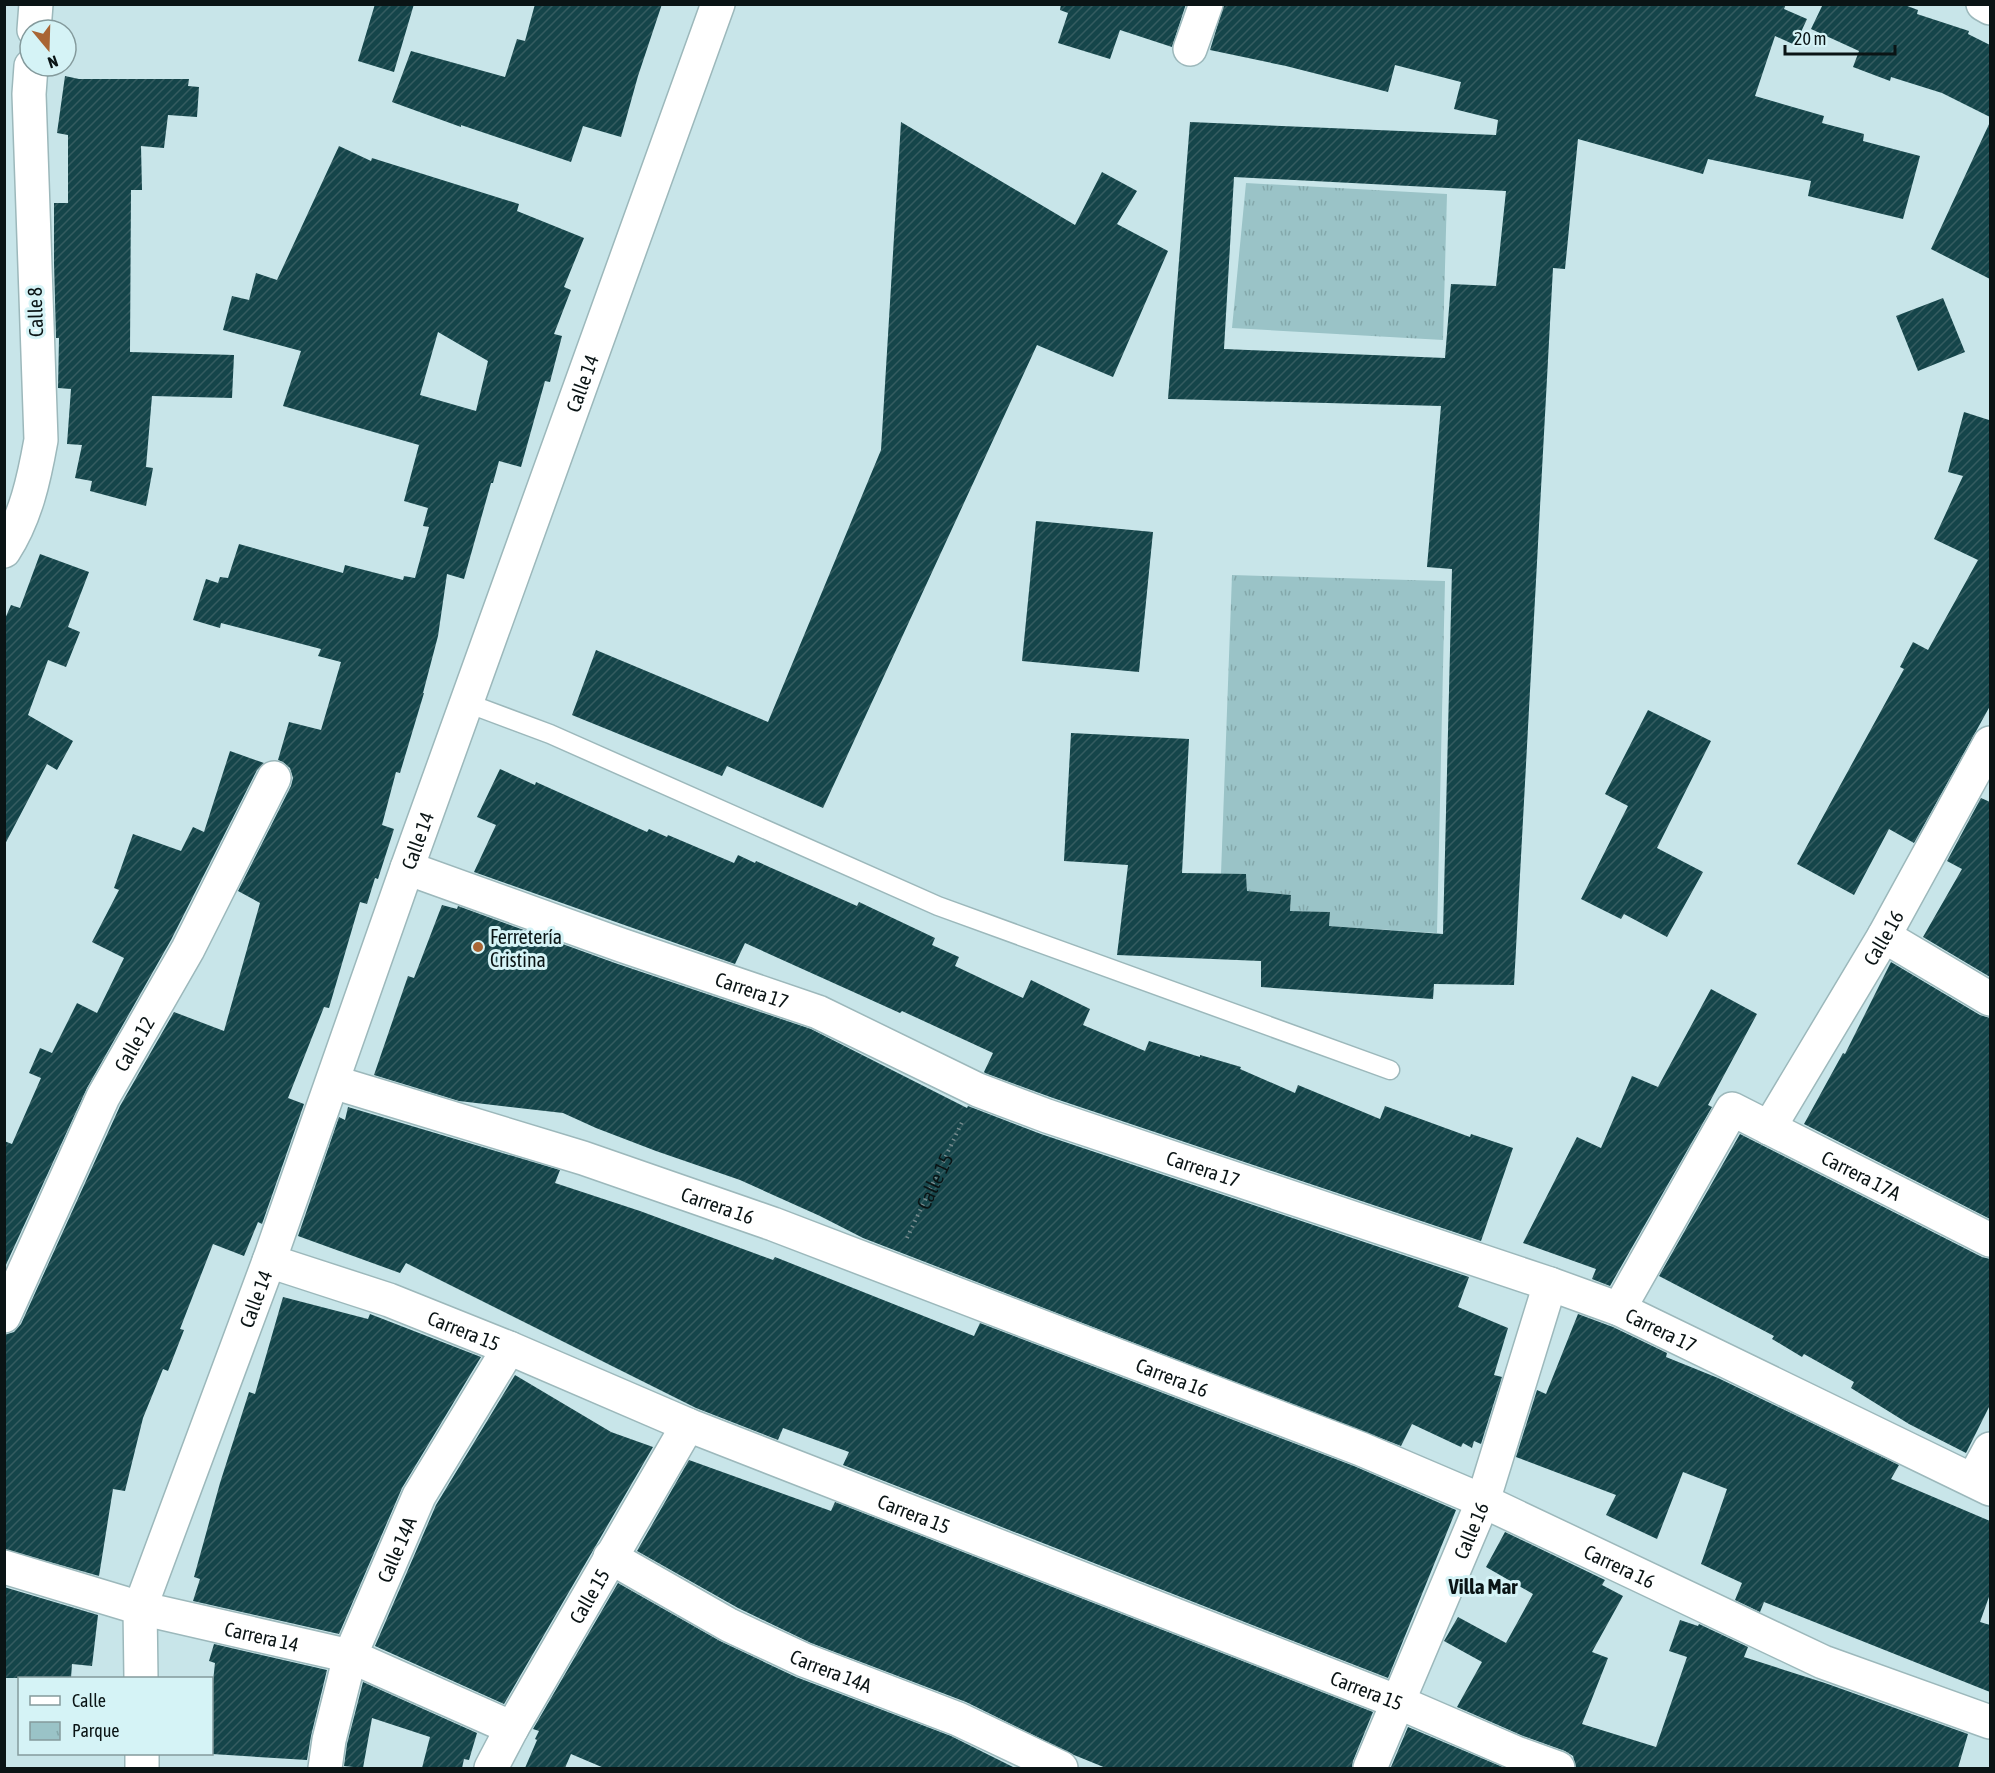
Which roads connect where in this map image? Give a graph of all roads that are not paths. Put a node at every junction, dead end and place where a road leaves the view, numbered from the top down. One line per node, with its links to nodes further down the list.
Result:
1 (718, 4): 8 (street, Calle 14)
2 (1206, 4): 5 (street)
3 (1983, 4): 4 (street)
4 (1990, 8)
5 (1190, 49)
6 (30, 78): 7 (street, Calle 8)
7 (4, 551)
8 (467, 703): 11 (street, Calle 14); 14 (lane)
9 (1987, 760): 12 (street, Calle 16)
10 (274, 778): 21 (street, Calle 12)
11 (407, 868): 15 (street, Calle 14); 19 (street, Carrera 17)
12 (1884, 936): 13 (street); 16 (street, Calle 16)
13 (1990, 999)
14 (1390, 1070)
15 (333, 1082): 18 (street, Calle 14); 26 (street, Carrera 16)
16 (1769, 1128): 17 (street, Carrera 17A); 20 (street, Carrera 17A)
17 (1990, 1240)
18 (268, 1261): 22 (street, Carrera 15); 29 (street, Calle 14)
19 (1550, 1284): 20 (street, Carrera 17); 26 (street, Calle 16)
20 (1619, 1309): 25 (street, Carrera 17)
21 (4, 1316)
22 (509, 1348): 23 (street, Carrera 15); 30 (street, Calle 14A)
23 (688, 1425): 27 (street, Calle 15); 32 (street, Carrera 15)
24 (1990, 1449): 25 (street)
25 (1982, 1484)
26 (1483, 1501): 32 (street, Calle 16); 33 (street, Carrera 16)
27 (610, 1557): 34 (street, Calle 15); 37 (street, Carrera 14A)
28 (4, 1568): 29 (street, Carrera 14)
29 (140, 1608): 30 (street, Carrera 14); 31 (street, Calle 14)
30 (350, 1656): 34 (street, Carrera 14); 35 (street, Calle 14A)
31 (141, 1677)
32 (1398, 1702): 38 (street, Calle 16); 39 (street, Carrera 15)
33 (1990, 1722)
34 (512, 1728): 36 (street, Calle 15)
35 (325, 1768)
36 (491, 1768)
37 (1060, 1768)
38 (1370, 1768)
39 (1558, 1768)

